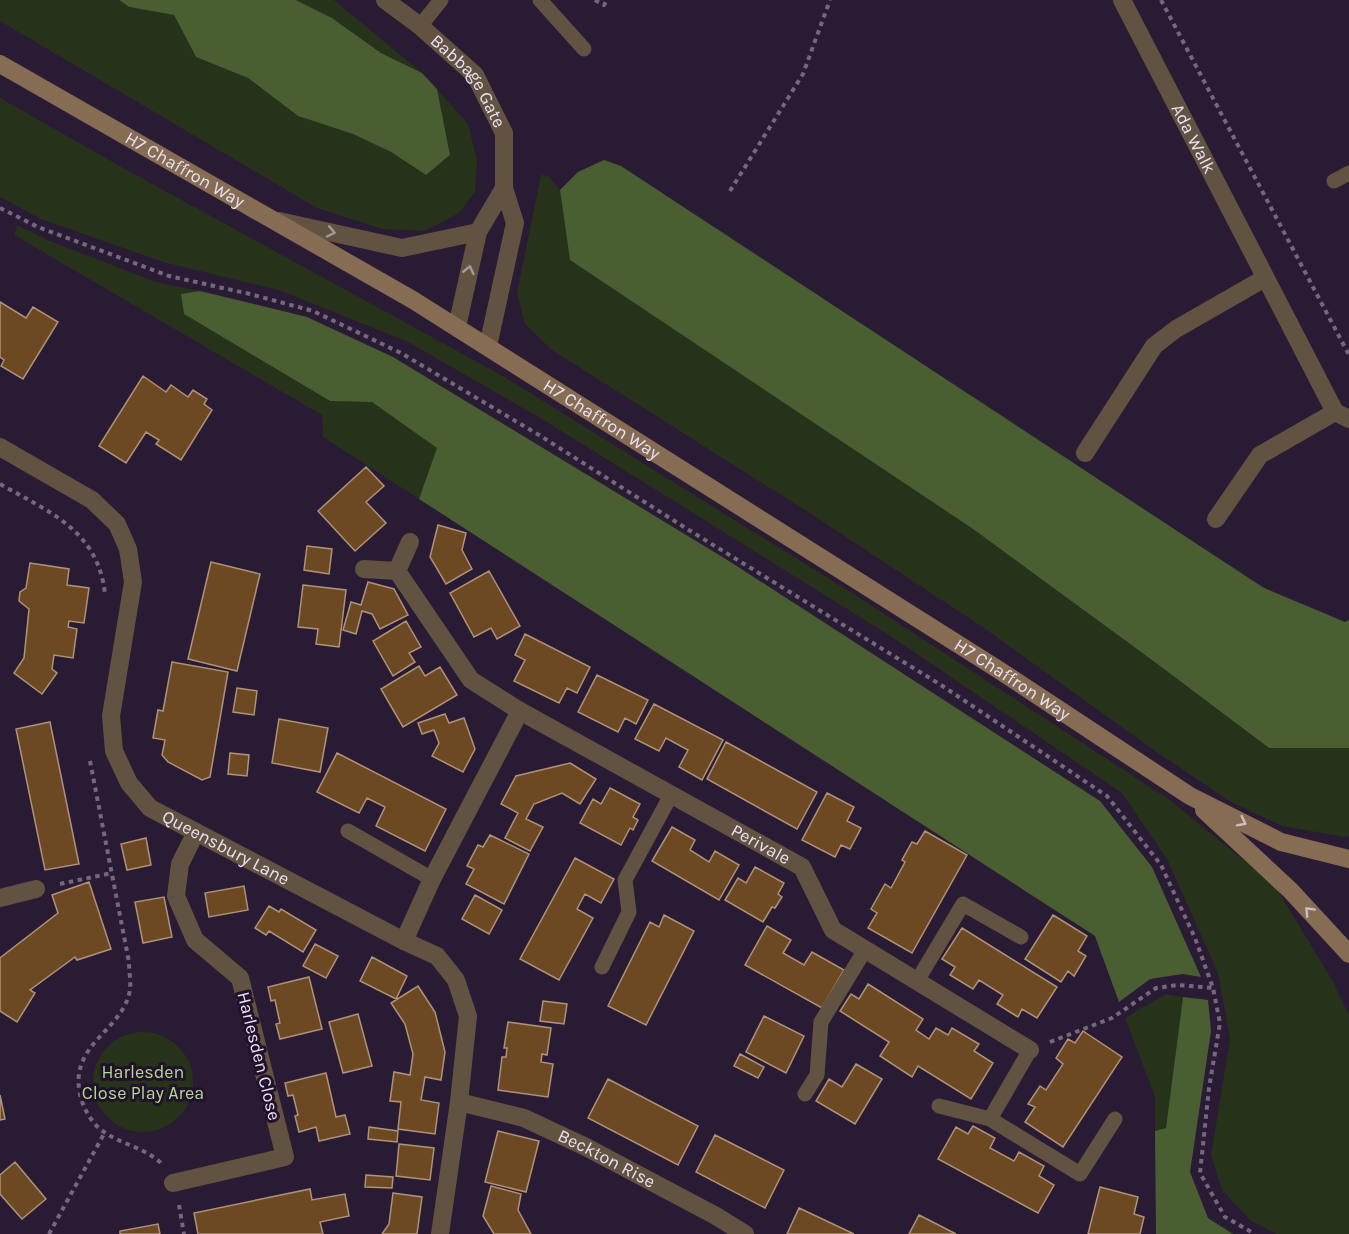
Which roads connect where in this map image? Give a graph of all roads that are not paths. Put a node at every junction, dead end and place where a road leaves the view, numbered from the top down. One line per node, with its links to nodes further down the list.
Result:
1 (386, 0): 5 (street, Babbage Gate)
2 (441, 0): 5 (lane)
3 (540, 0): 6 (lane)
4 (1122, 0): 13 (street, Ada Walk)
5 (420, 26): 10 (street, Babbage Gate)
6 (584, 49)
7 (0, 64): 11 (street, H7 Chaffron Way)
8 (1349, 173): 9 (lane)
9 (1334, 181)
10 (504, 189): 12 (street); 15 (street, Babbage Gate)
11 (274, 220): 12 (street, one-way to 12); 14 (street, H7 Chaffron Way)
12 (478, 232): 14 (street, one-way to 12)
13 (1265, 278): 16 (street, Ada Walk); 18 (street)
14 (457, 327): 15 (street, H7 Chaffron Way)
15 (488, 346): 25 (street, H7 Chaffron Way)
16 (1342, 415): 19 (street)
17 (0, 447): 27 (street, Queensbury Lane)
18 (1085, 453)
19 (1216, 519)
20 (410, 542): 22 (street)
21 (364, 569): 22 (street)
22 (397, 571): 23 (street, Perivale)
23 (520, 711): 24 (street, Perivale); 29 (street)
24 (671, 795): 34 (street, Perivale); 36 (lane)
25 (1190, 796): 28 (street, H7 Chaffron Way, one-way to 28); 35 (street, H7 Chaffron Way, one-way to 25)
26 (348, 831): 29 (lane)
27 (196, 832): 33 (street, Queensbury Lane); 44 (street, Harlesden Close)
28 (1349, 859)
29 (432, 879): 33 (street)
30 (36, 889): 31 (street)
31 (0, 898)
32 (1021, 937): 37 (lane)
33 (404, 941): 40 (street, Queensbury Lane)
34 (865, 950): 37 (street, Perivale); 39 (lane)
35 (1349, 954)
36 (602, 967)
37 (917, 981): 38 (street, Perivale)
38 (1030, 1050): 42 (lane)
39 (805, 1094)
40 (459, 1102): 45 (street, Queensbury Lane); 46 (street, Beckton Rise)
41 (939, 1106): 42 (lane)
42 (990, 1119): 43 (lane)
43 (1115, 1119)
44 (173, 1183)
45 (440, 1234)
46 (745, 1234)

